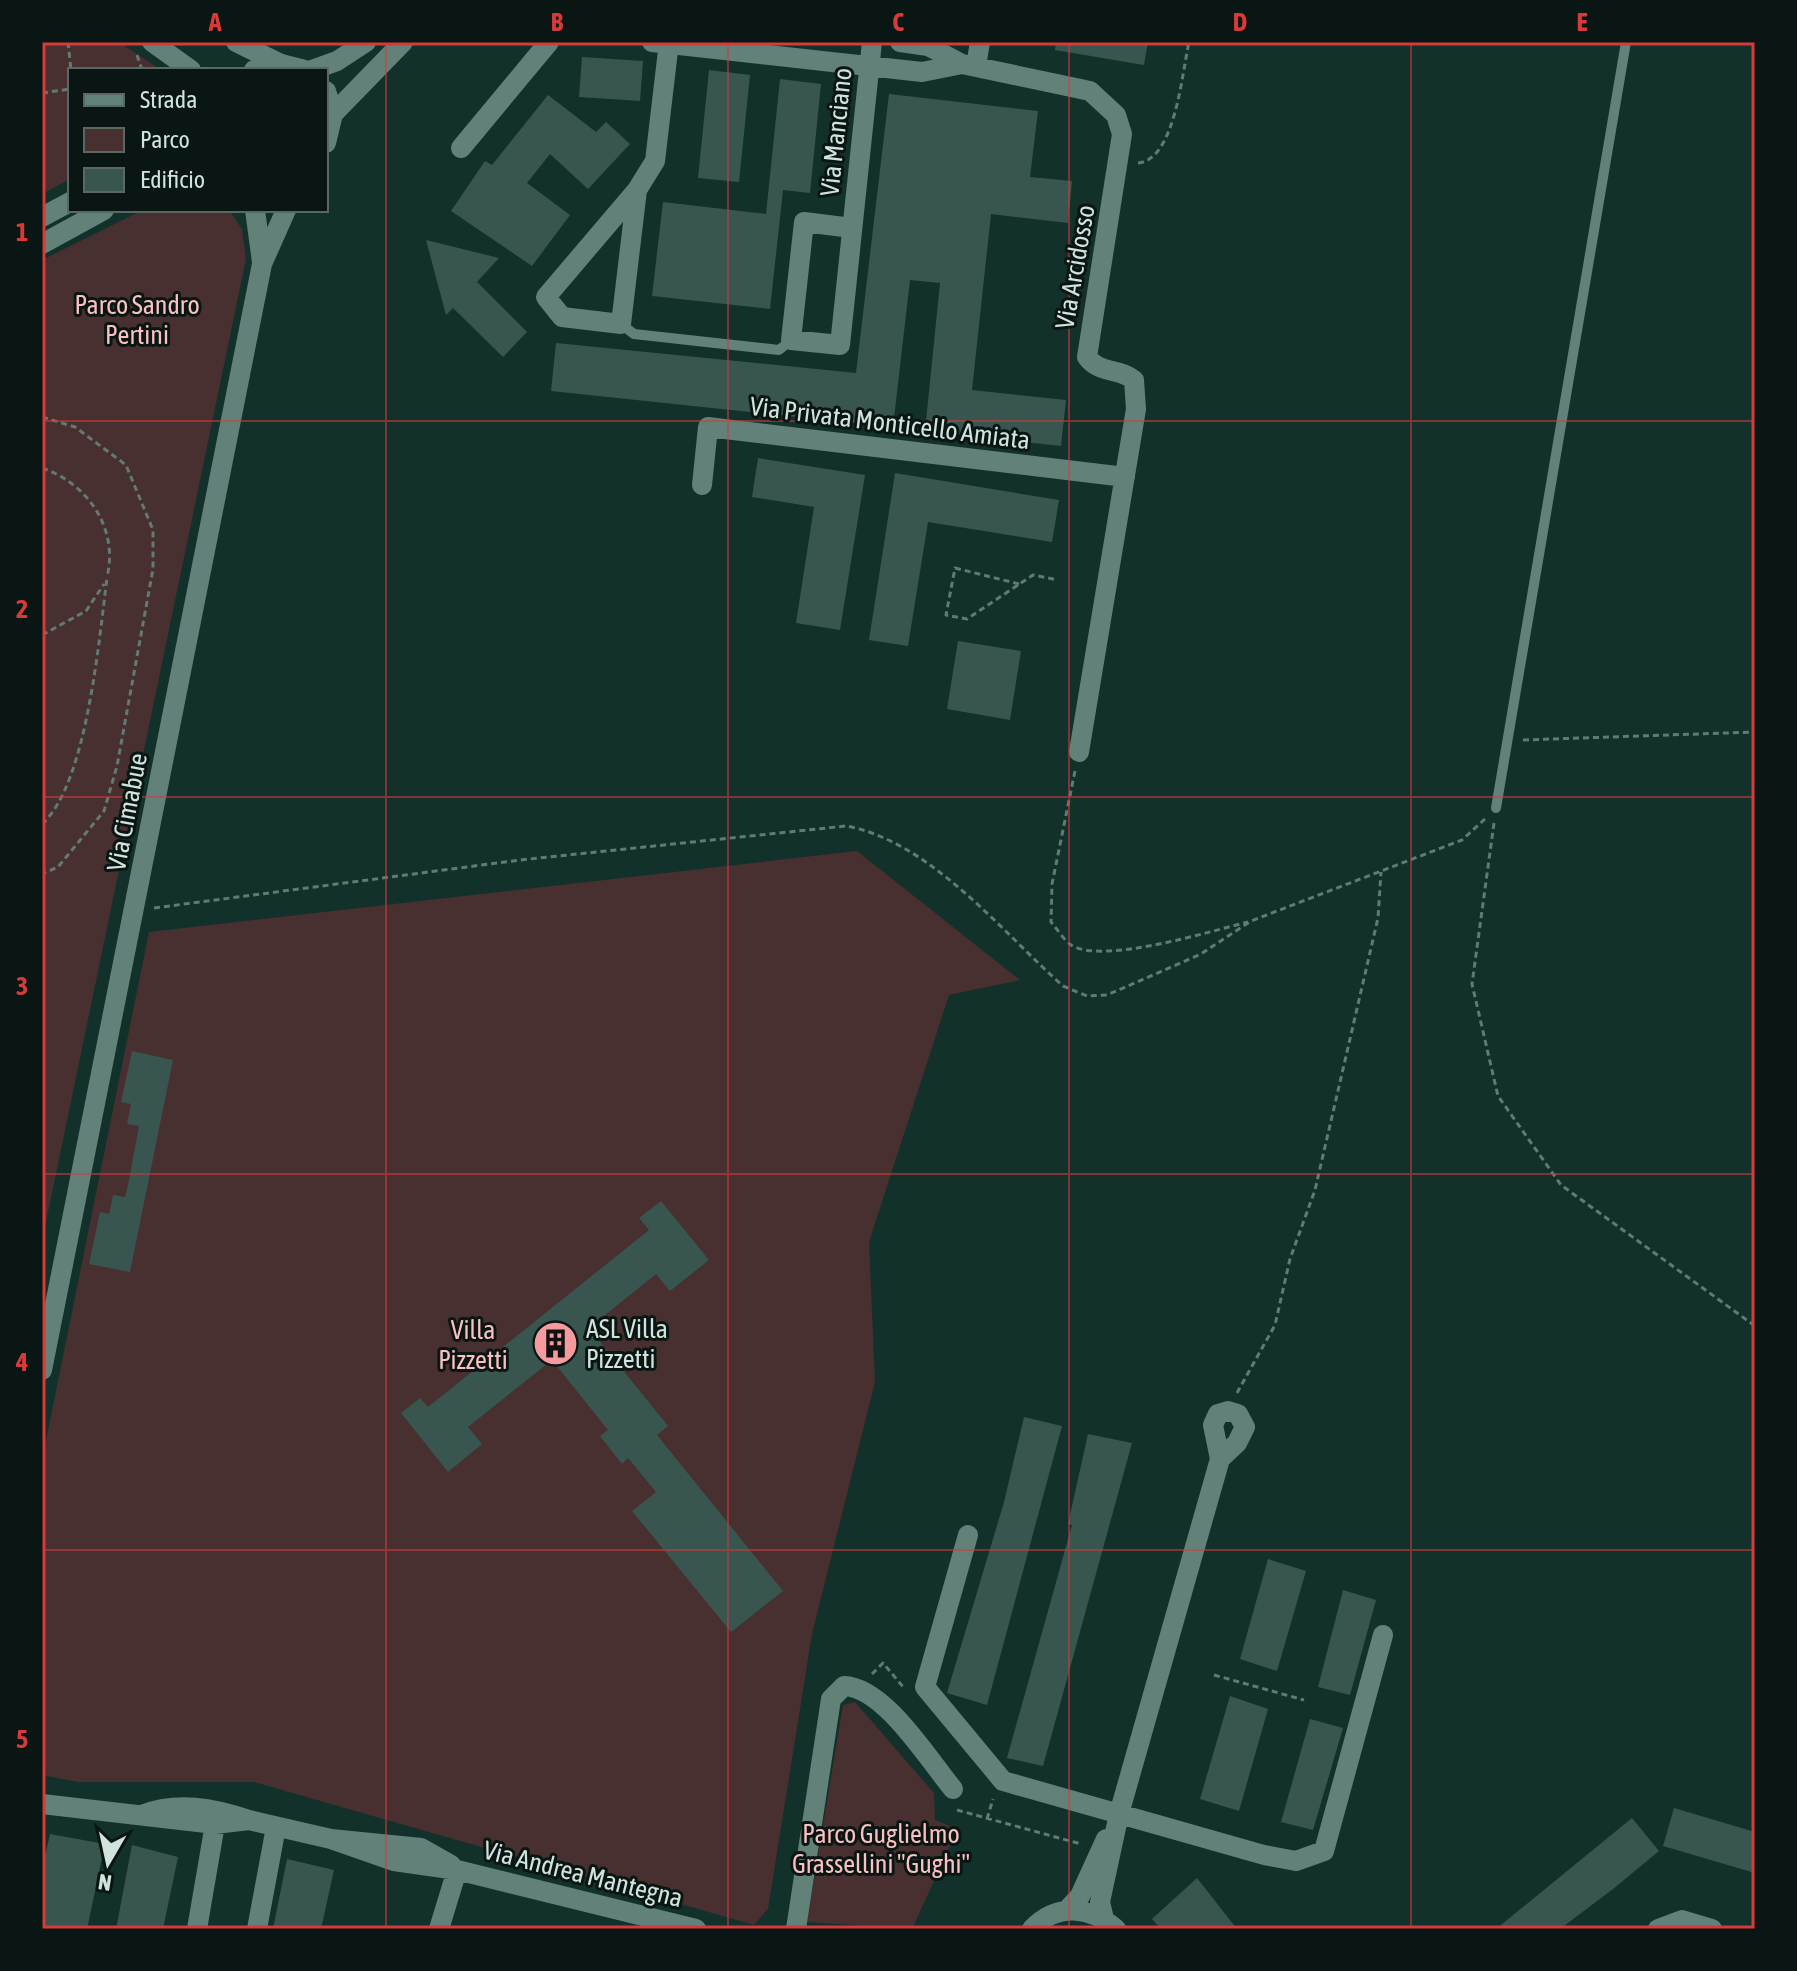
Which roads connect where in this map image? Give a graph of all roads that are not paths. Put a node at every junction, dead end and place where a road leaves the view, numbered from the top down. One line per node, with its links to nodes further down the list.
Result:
1 (152, 42): 13 (street)
2 (236, 42): 11 (street)
3 (366, 42): 17 (street)
4 (403, 42): 19 (street)
5 (549, 42): 21 (street)
6 (872, 42): 14 (street, Via Manciano)
7 (900, 42): 12 (street, Via Arcidosso)
8 (980, 42): 12 (street)
9 (1626, 42): 36 (lane)
10 (663, 43): 14 (street, Via Arcidosso); 22 (street)
11 (281, 64): 15 (street); 16 (street)
12 (969, 65): 14 (street, Via Arcidosso); 33 (street, Via Arcidosso)
13 (182, 66)
14 (870, 66): 28 (street, Via Manciano)
15 (263, 68)
16 (297, 68)
17 (318, 68)
18 (328, 98): 19 (street)
19 (333, 114): 20 (street)
20 (328, 135)
21 (461, 148)
22 (637, 190): 31 (street); 31 (street)
23 (68, 203): 27 (street)
24 (100, 212): 29 (street)
25 (254, 212): 30 (street, Via Cimabue)
26 (285, 212): 30 (street, Via Cimabue)
27 (42, 217)
28 (852, 228): 32 (street, Via Manciano); 32 (street, Via Manciano)
29 (42, 244)
30 (262, 264): 37 (street, Via Cimabue)
31 (621, 324): 32 (lane)
32 (791, 340)
33 (1125, 477): 34 (street, Via Privata Monticello Amiata); 35 (street, Via Arcidosso)
34 (702, 485)
35 (1079, 752)
36 (1496, 808)
37 (42, 1370)
38 (1228, 1411): 43 (street)
39 (968, 1535): 43 (street)
40 (1383, 1635): 43 (street)
41 (953, 1789): 55 (street)
42 (42, 1804): 44 (street, Via Andrea Mantegna)
43 (1119, 1814): 49 (street); 50 (street)
44 (141, 1815): 45 (street, Via Andrea Mantegna); 46 (street, Via Andrea Mantegna)
45 (249, 1820): 46 (street, Via Andrea Mantegna); 47 (street, Via Andrea Mantegna)
46 (215, 1824): 51 (street)
47 (276, 1827): 48 (street, Via Andrea Mantegna); 52 (street)
48 (457, 1870): 53 (street); 54 (street, Via Andrea Mantegna)
49 (1067, 1910): 50 (street); 56 (street)
50 (1110, 1924)
51 (197, 1929)
52 (257, 1929)
53 (439, 1929)
54 (696, 1929)
55 (796, 1929)
56 (1032, 1929)
57 (1658, 1929): 58 (street)
58 (1712, 1929)

